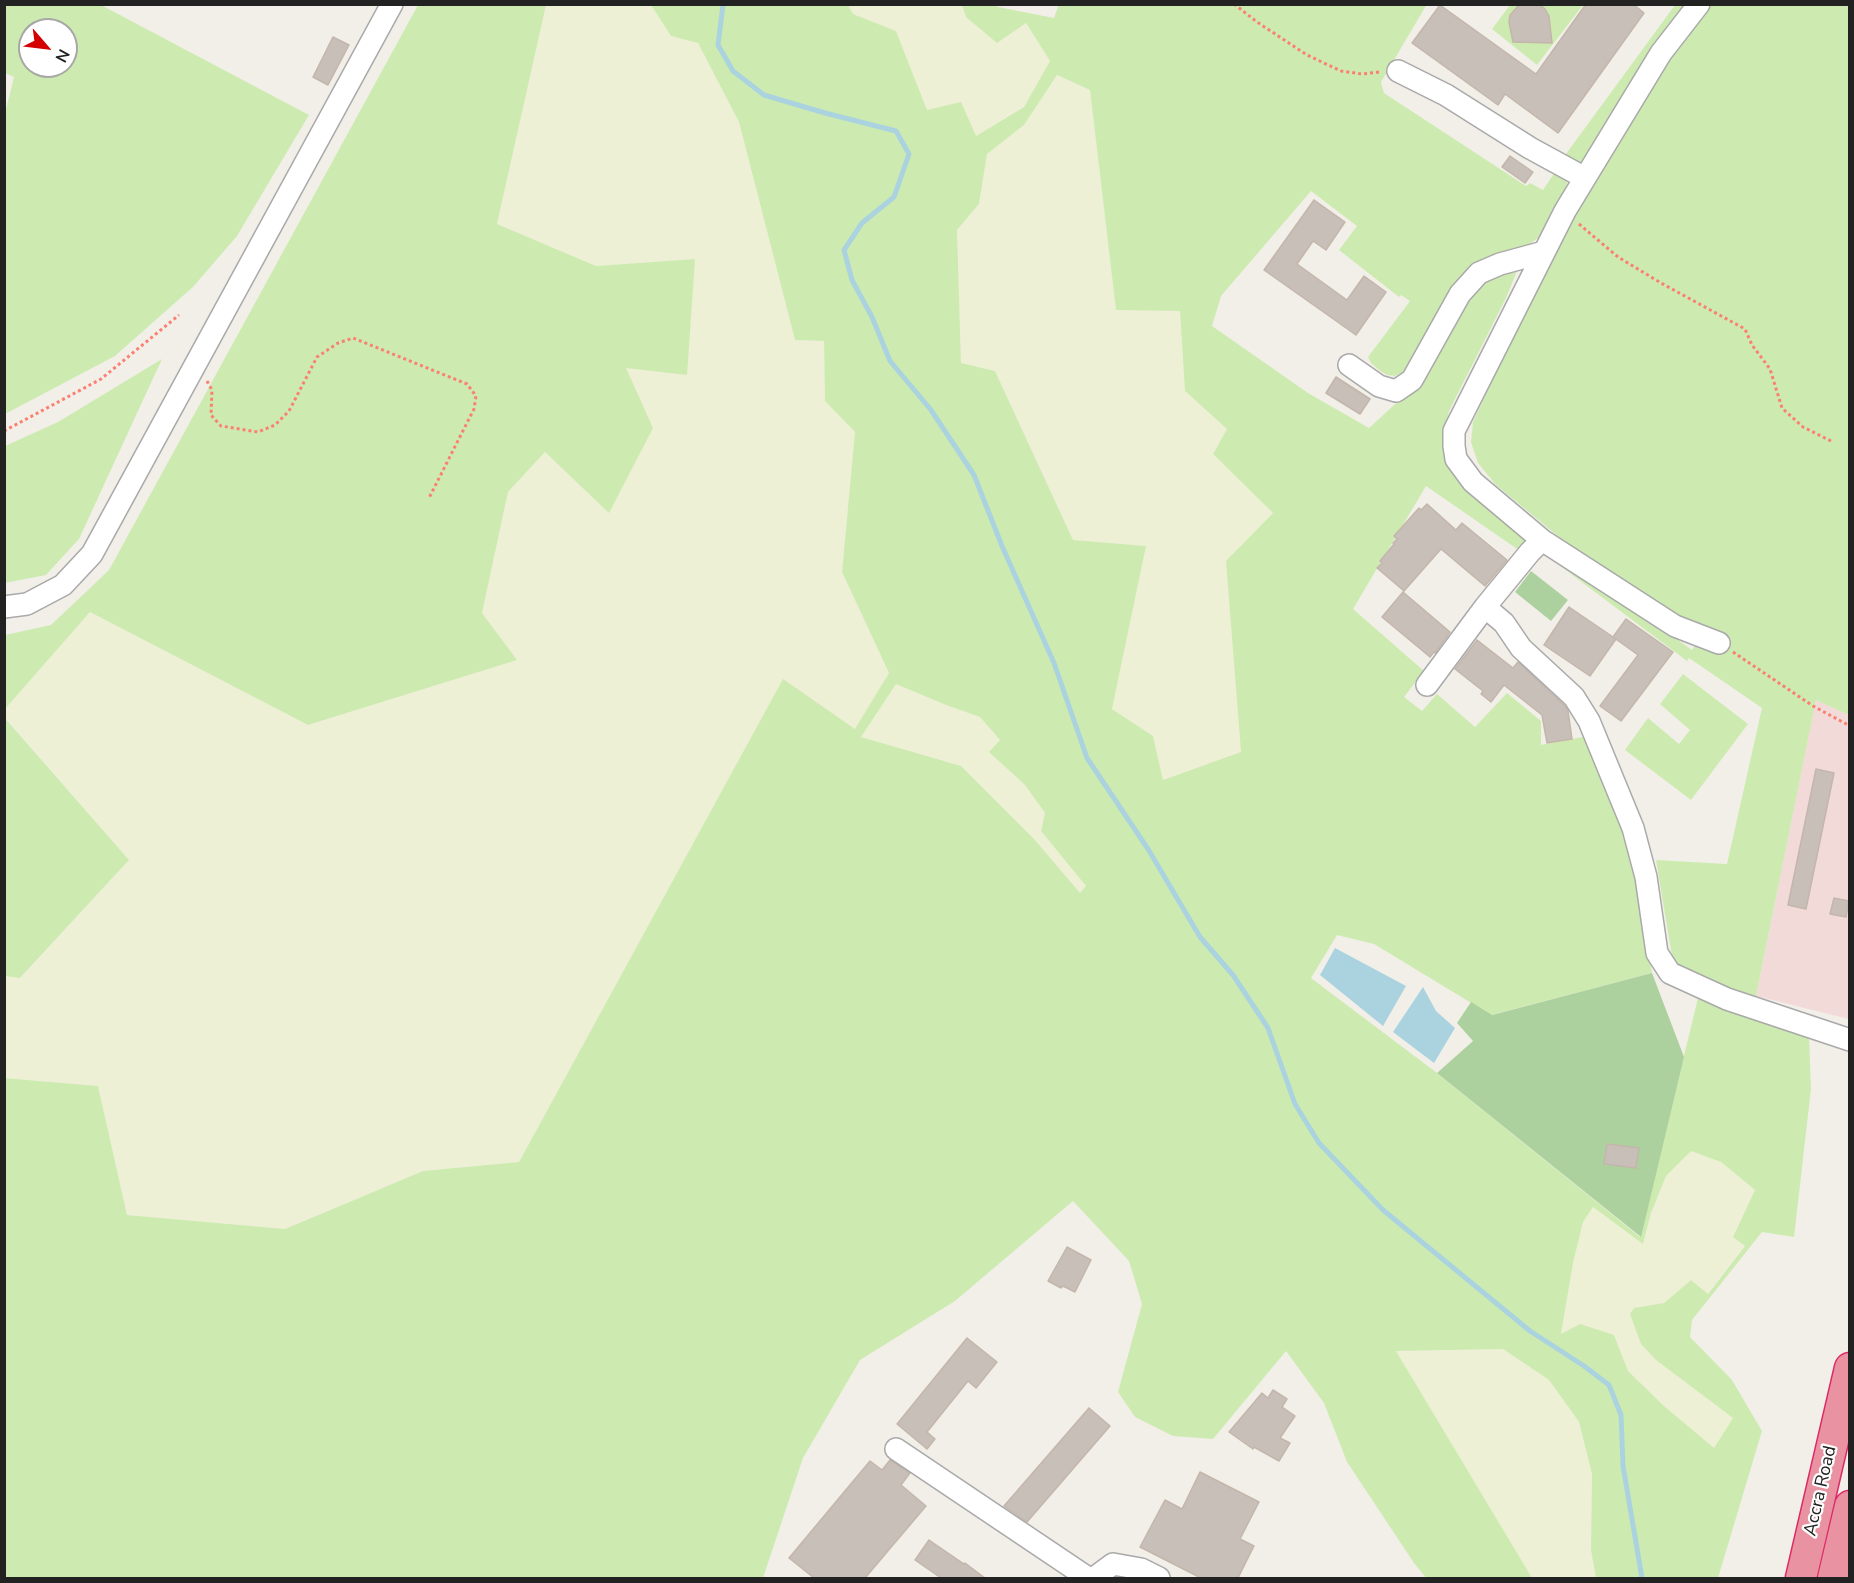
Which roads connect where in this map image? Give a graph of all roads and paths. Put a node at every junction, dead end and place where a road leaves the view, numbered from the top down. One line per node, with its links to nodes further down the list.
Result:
1 (392, 4): 9 (street)
2 (1234, 4): 4 (path)
3 (1699, 4): 5 (street)
4 (1398, 71): 5 (street)
5 (1585, 178): 6 (street)
6 (1565, 211): 7 (street); 12 (path)
7 (1544, 252): 10 (street); 14 (street)
8 (178, 315): 11 (path)
9 (197, 363): 13 (path); 15 (street)
10 (1349, 365)
11 (4, 431)
12 (1831, 441)
13 (429, 498)
14 (1542, 540): 16 (street); 17 (street)
15 (4, 607)
16 (1485, 608): 18 (street); 20 (street)
17 (1719, 643): 19 (path)
18 (1427, 684)
19 (1850, 726)
20 (1850, 1040)
21 (1850, 1368): 27 (highway, Accra Road)
22 (896, 1449): 24 (street)
23 (1850, 1506): 28 (highway, Accra Road)
24 (1088, 1578)
25 (1094, 1578): 26 (street)
26 (1160, 1578)
27 (1801, 1578)
28 (1833, 1578)

